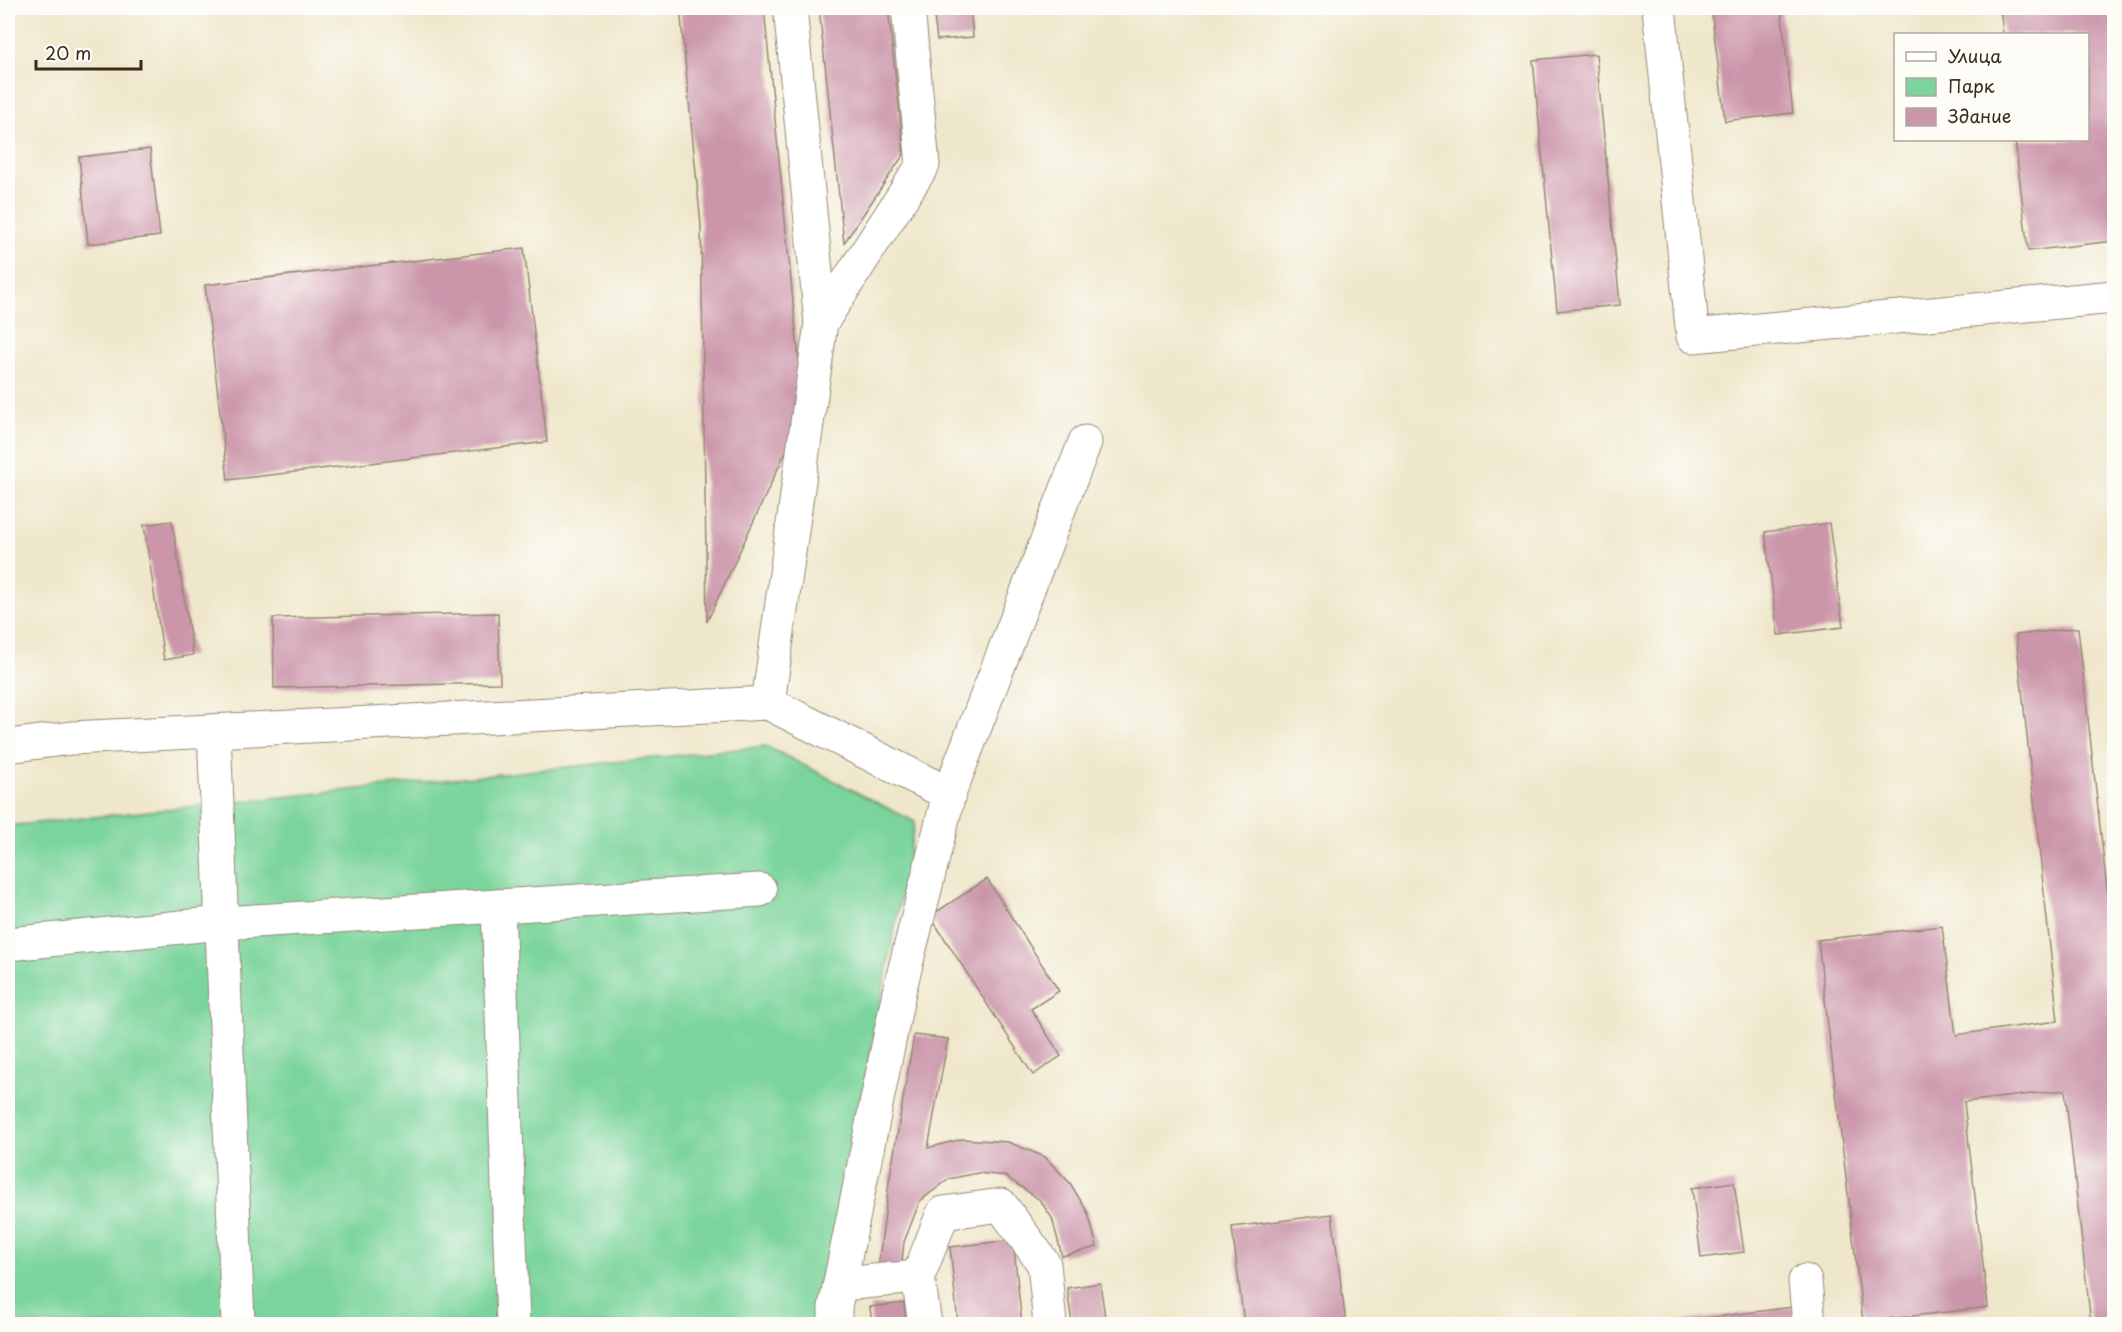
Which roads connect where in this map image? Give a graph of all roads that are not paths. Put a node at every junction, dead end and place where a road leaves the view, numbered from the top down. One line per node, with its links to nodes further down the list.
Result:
1 (790, 8): 5 (lane)
2 (908, 8): 5 (lane)
3 (1659, 8): 4 (lane)
4 (2115, 297)
5 (821, 323): 7 (lane)
6 (1085, 442): 10 (lane)
7 (768, 703): 8 (lane); 10 (lane)
8 (214, 731): 9 (lane); 13 (lane)
9 (8, 746)
10 (949, 794): 17 (lane)
11 (760, 890): 12 (lane)
12 (498, 906): 13 (lane); 19 (lane)
13 (222, 923): 14 (lane); 18 (lane)
14 (8, 944)
15 (918, 1277): 17 (lane); 21 (lane); 22 (lane)
16 (1805, 1281): 23 (lane)
17 (841, 1284): 20 (lane)
18 (238, 1324)
19 (513, 1324)
20 (834, 1324)
21 (925, 1324)
22 (1050, 1324)
23 (1809, 1324)

